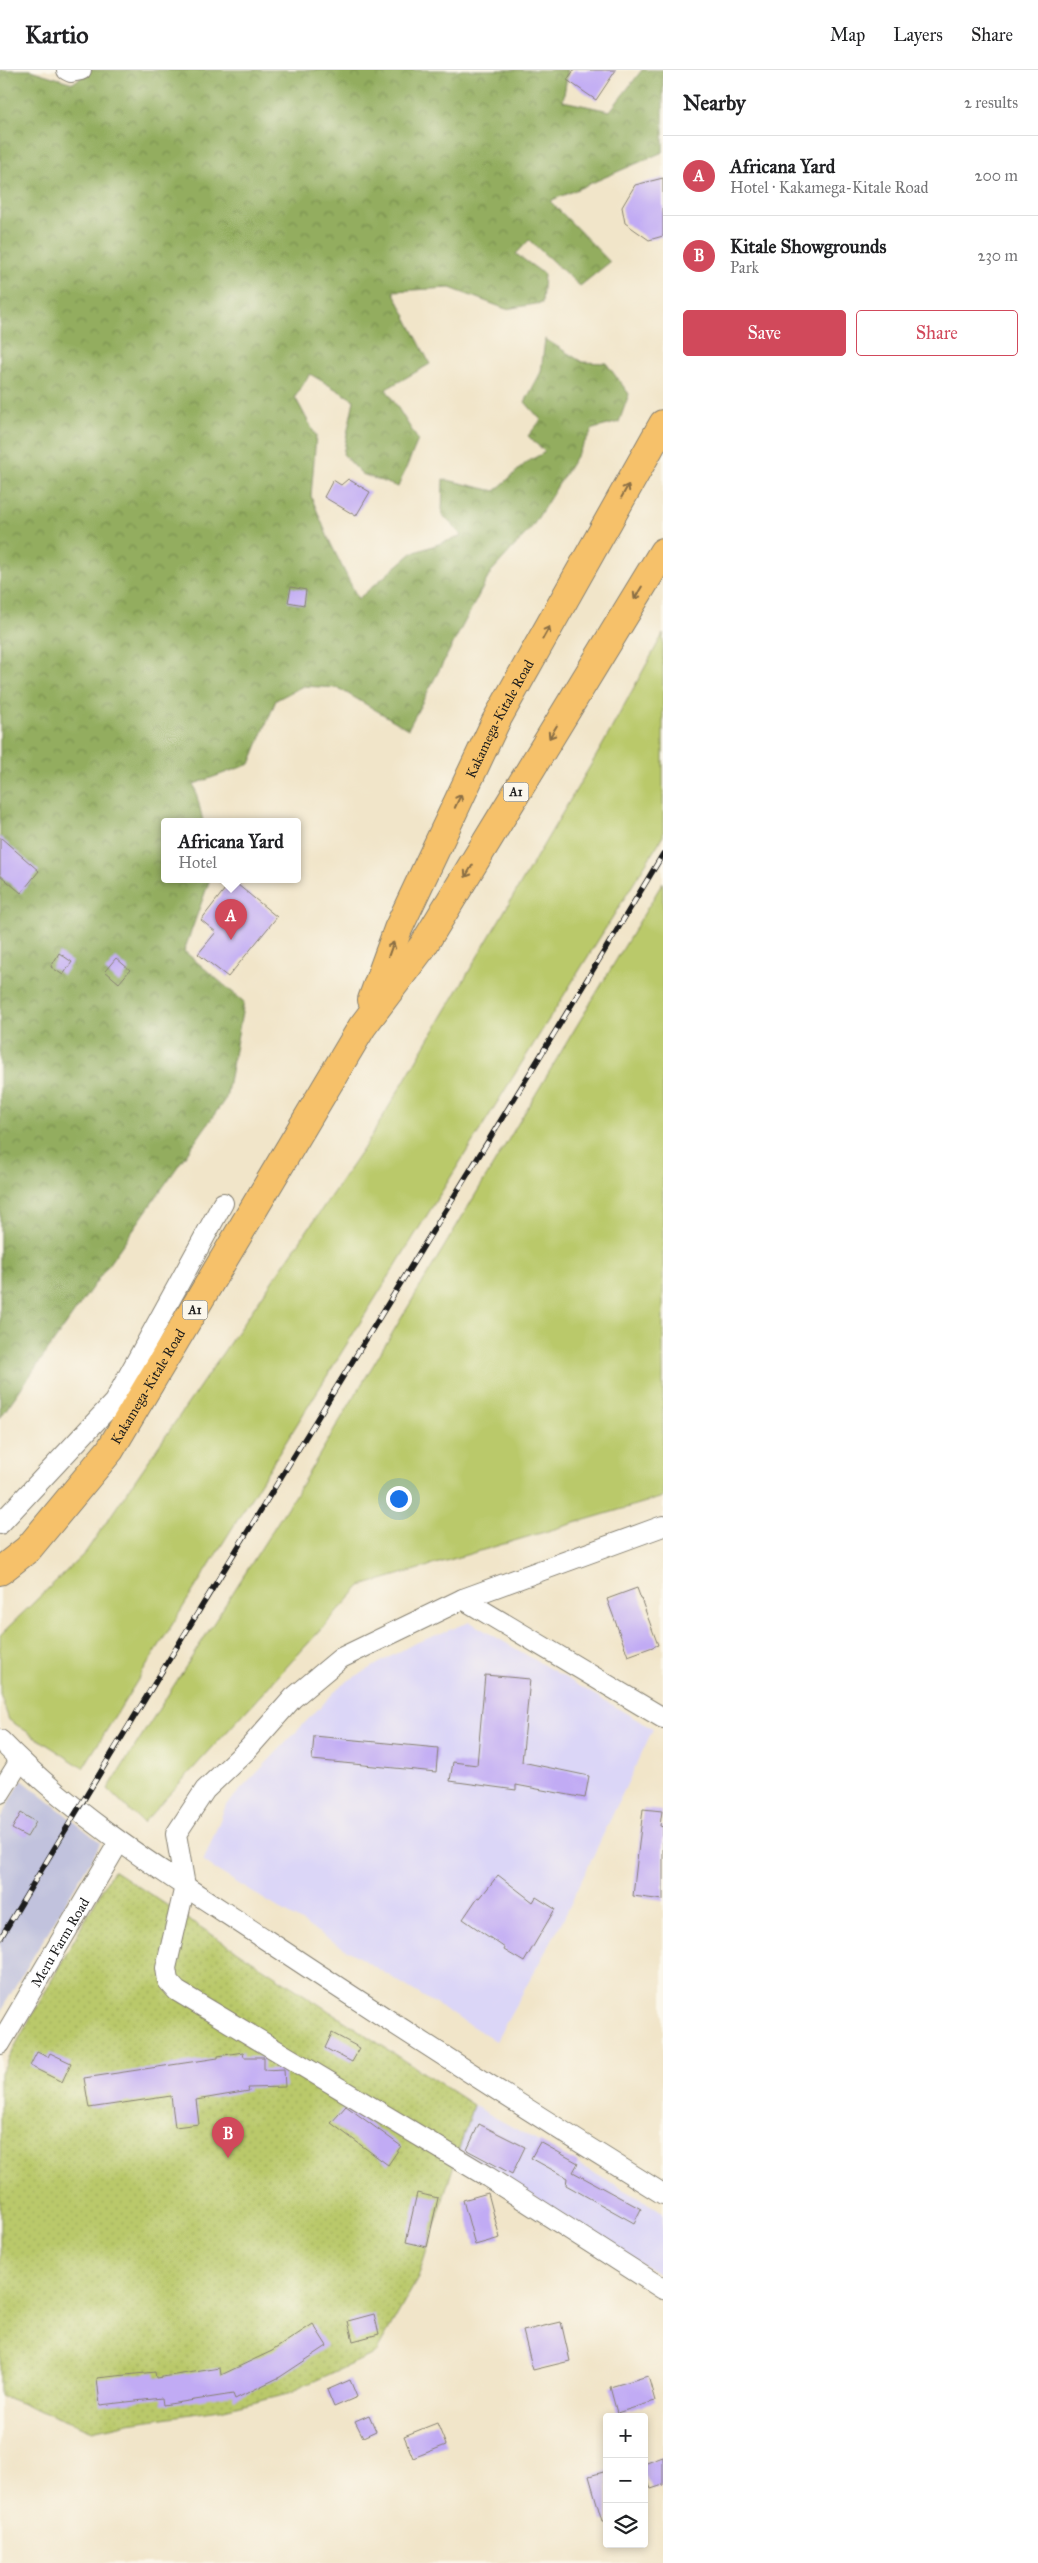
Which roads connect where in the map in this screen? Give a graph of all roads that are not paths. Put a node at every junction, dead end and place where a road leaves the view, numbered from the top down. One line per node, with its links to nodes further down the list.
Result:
1 (67, 70): 2 (street)
2 (81, 70)
3 (663, 424): 5 (highway, Kakamega-Kitale Road / A1, one-way to 3)
4 (663, 552): 5 (highway, Kakamega-Kitale Road / A1, one-way to 5)
5 (362, 1028): 9 (highway, Kakamega-Kitale Road / A1)
6 (222, 1203): 7 (street)
7 (0, 1524)
8 (663, 1526): 10 (street)
9 (0, 1571)
10 (463, 1599): 11 (street); 16 (street)
11 (663, 1718)
12 (0, 1740): 13 (street)
13 (20, 1761): 14 (street); 15 (street)
14 (0, 1793)
15 (119, 1842): 16 (street); 17 (street, Meru Farm Road)
16 (185, 1886): 18 (street); 19 (street)
17 (0, 2044)
18 (663, 2194)
19 (663, 2289)

